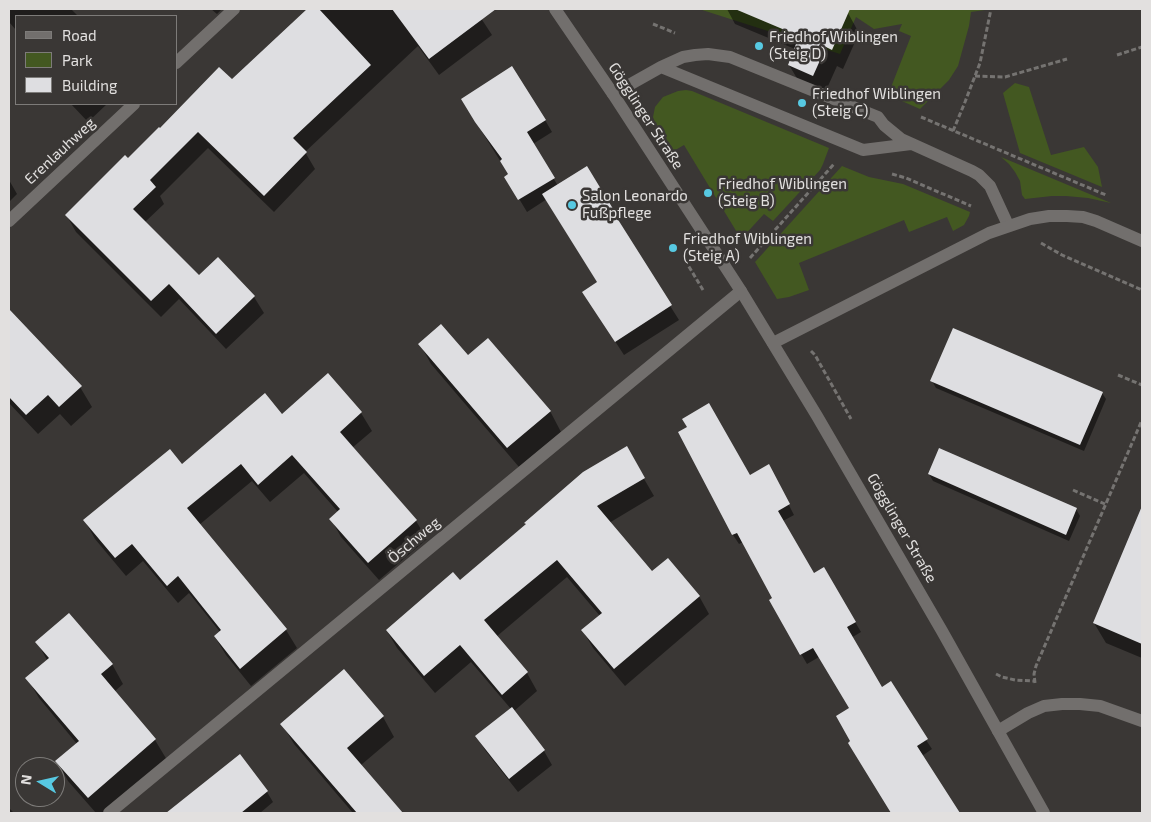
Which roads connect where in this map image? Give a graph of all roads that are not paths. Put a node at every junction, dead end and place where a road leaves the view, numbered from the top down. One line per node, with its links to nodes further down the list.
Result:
1 (234, 9): 3 (street)
2 (555, 9): 5 (street, Gögglinger Straße)
3 (178, 61)
4 (661, 66): 5 (street); 7 (street); 7 (street)
5 (613, 94): 11 (street, Gögglinger Straße)
6 (133, 105): 8 (street, Erenlauhweg)
7 (911, 144): 9 (street)
8 (9, 221)
9 (1008, 226): 10 (street); 12 (street)
10 (1142, 241)
11 (741, 292): 12 (street, Gögglinger Straße); 15 (street, Öschweg)
12 (773, 343): 14 (street, Gögglinger Straße)
13 (1142, 721): 14 (street)
14 (998, 731): 16 (street, Gögglinger Straße)
15 (108, 813)
16 (1044, 813)

